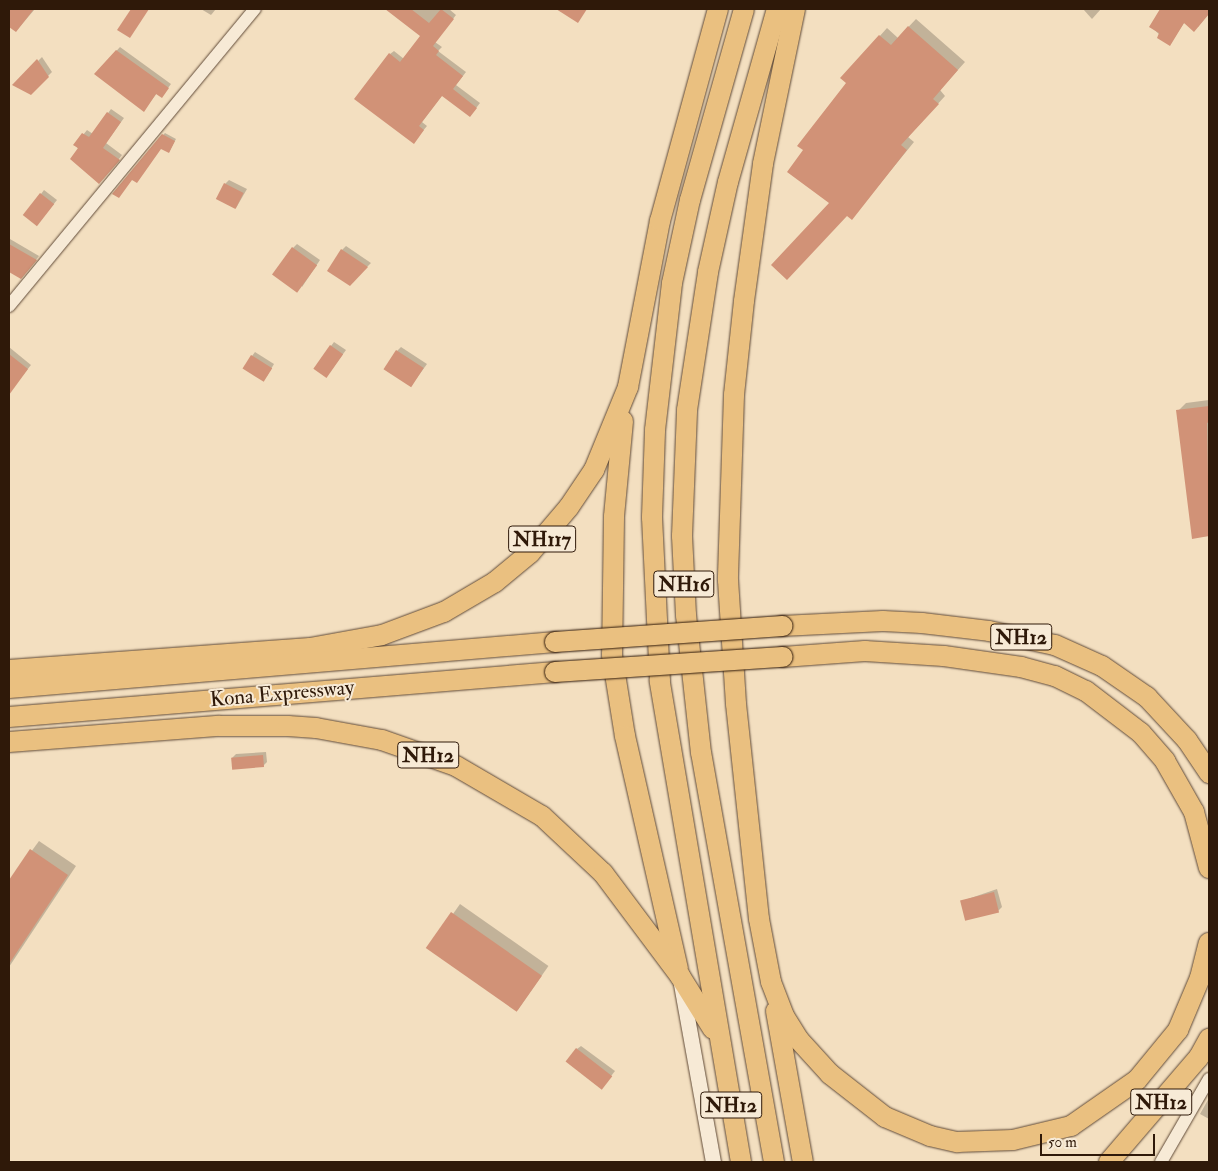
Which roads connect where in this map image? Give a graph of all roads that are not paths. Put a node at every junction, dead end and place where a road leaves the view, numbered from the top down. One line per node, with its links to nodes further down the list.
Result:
1 (254, 9): 6 (street)
2 (718, 9): 7 (highway, NH117)
3 (744, 9): 18 (highway, NH16)
4 (777, 9): 22 (highway, NH16)
5 (795, 9): 16 (highway)
6 (9, 306)
7 (628, 387): 8 (highway, NH117); 15 (highway)
8 (9, 670)
9 (9, 688): 12 (highway, Kona Expressway / NH12, bridge)
10 (9, 717): 13 (highway, Kona Expressway, bridge)
11 (9, 742): 15 (highway, NH12)
12 (1209, 773)
13 (1209, 868)
14 (1209, 943): 16 (highway)
15 (680, 976): 18 (highway, NH12); 20 (street)
16 (771, 982): 23 (highway)
17 (1209, 1039): 24 (highway, NH12)
18 (721, 1047): 21 (highway, NH12)
19 (1209, 1079): 25 (street)
20 (713, 1162)
21 (740, 1162)
22 (774, 1162)
23 (803, 1162)
24 (1109, 1162)
25 (1161, 1162)

